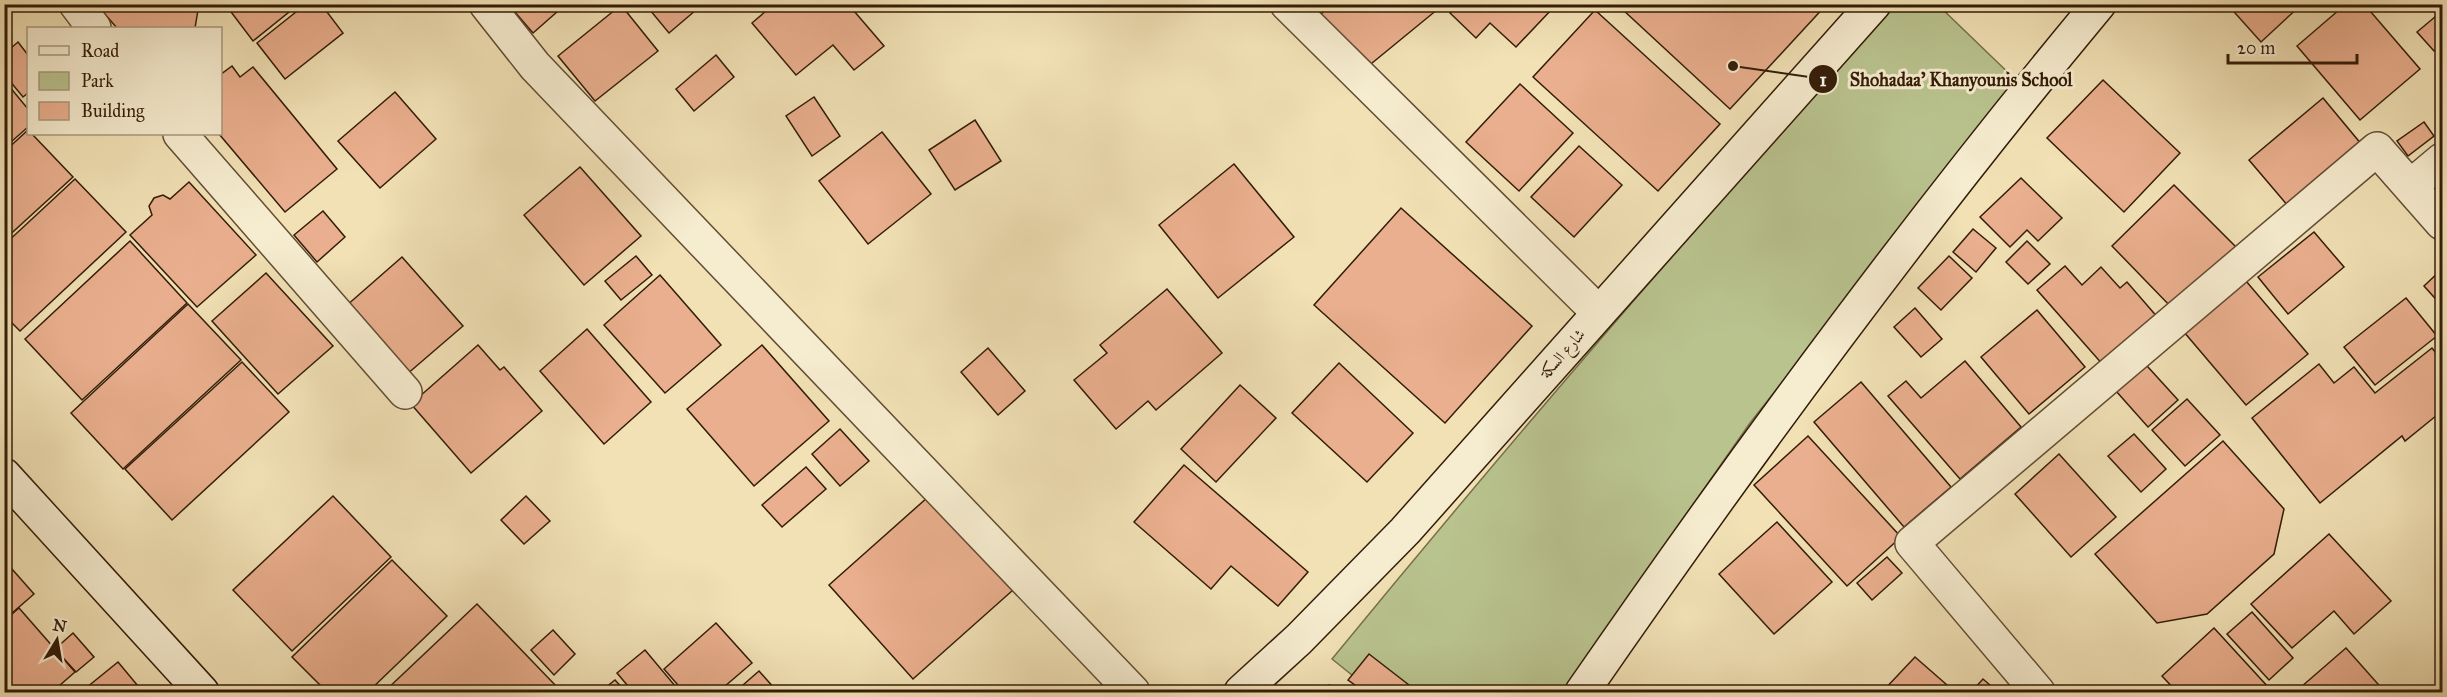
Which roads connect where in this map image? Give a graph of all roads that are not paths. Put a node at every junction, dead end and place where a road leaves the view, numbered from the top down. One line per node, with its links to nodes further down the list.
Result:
1 (76, 4): 6 (street)
2 (486, 4): 15 (street)
3 (1287, 4): 11 (street)
4 (1875, 4): 11 (street, شارع السكة)
5 (2099, 4): 17 (street)
6 (93, 27)
7 (181, 135): 12 (street)
8 (2442, 160): 9 (street)
9 (2410, 186): 10 (street); 18 (street)
10 (2442, 223)
11 (1598, 312): 16 (street, شارع السكة)
12 (405, 392)
13 (4, 475): 14 (street)
14 (202, 693)
15 (1133, 693)
16 (1241, 693)
17 (1582, 693)
18 (2038, 693)

